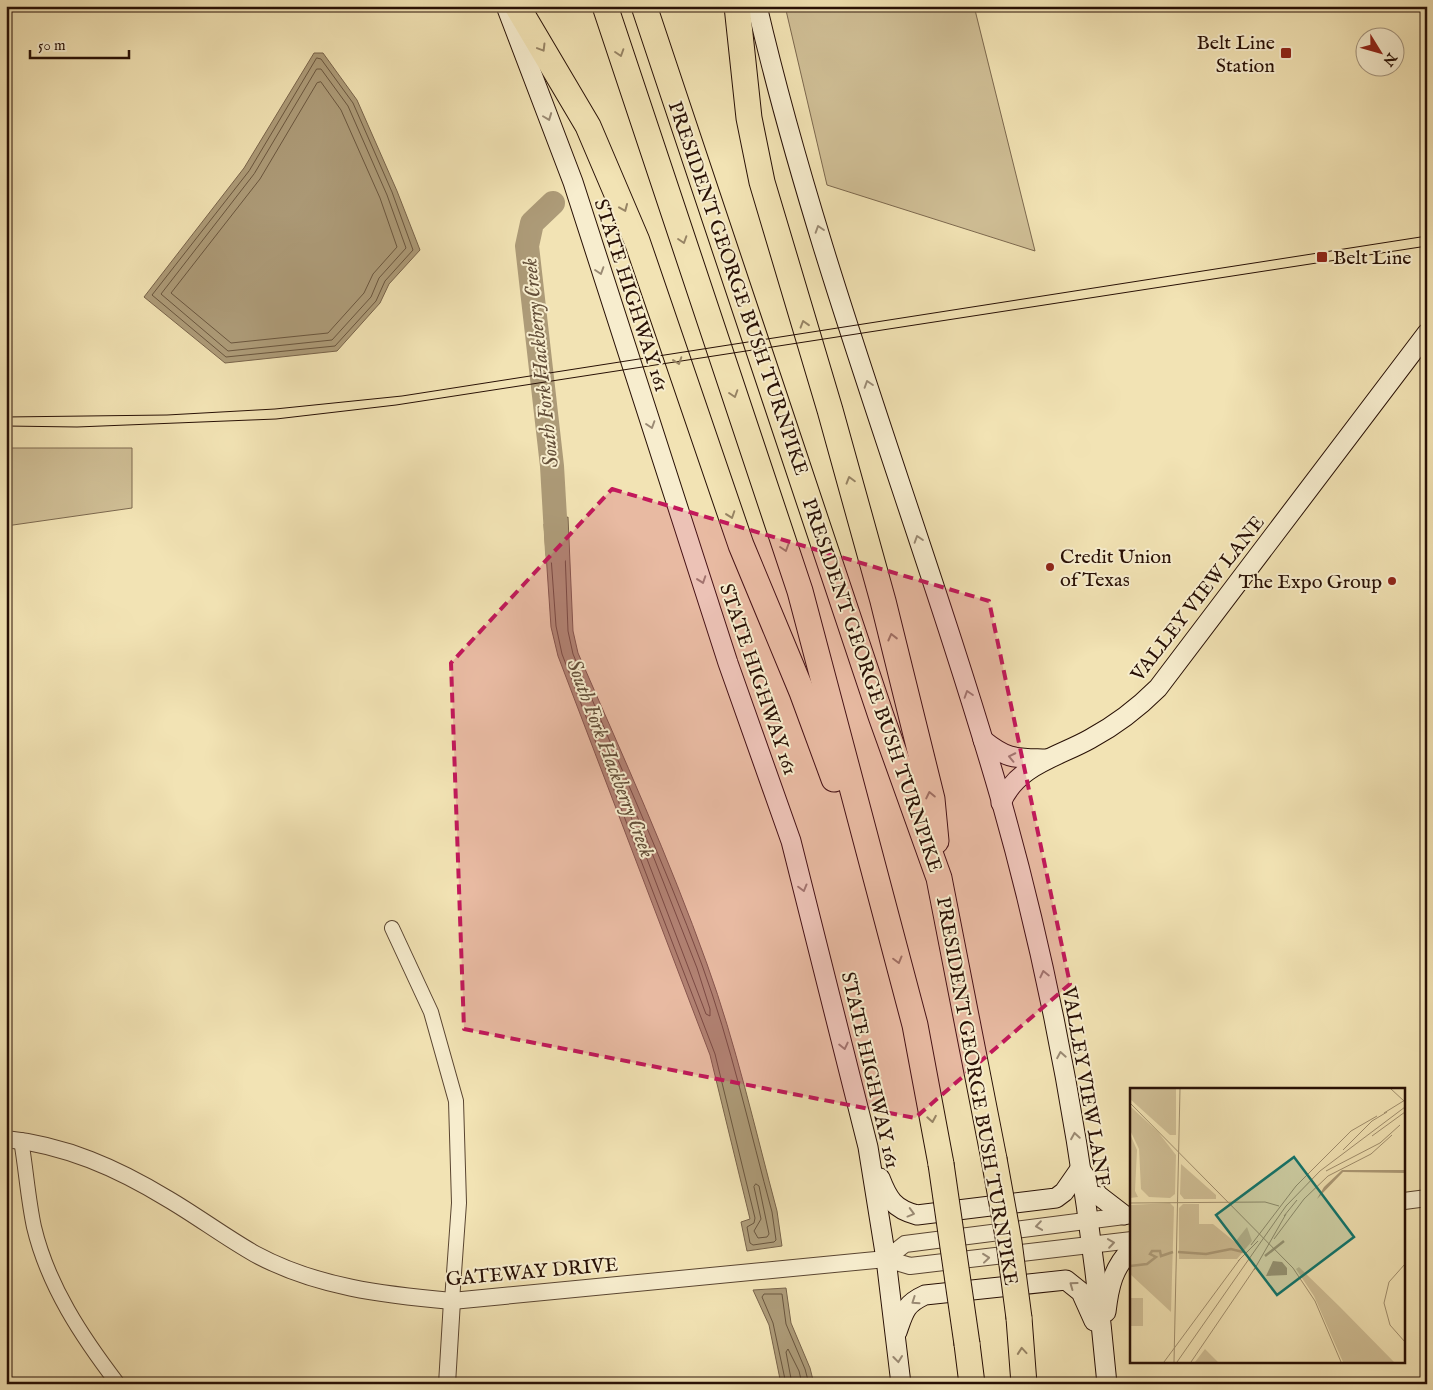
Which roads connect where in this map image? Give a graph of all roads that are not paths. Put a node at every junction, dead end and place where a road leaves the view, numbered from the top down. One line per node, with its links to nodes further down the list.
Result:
1 (506, 6): 15 (main road, STATE HIGHWAY 161, one-way to 15)
2 (517, 6): 12 (highway, one-way to 12)
3 (605, 6): 12 (highway, PRESIDENT GEORGE BUSH TURNPIKE, one-way to 12)
4 (644, 6): 11 (highway, PRESIDENT GEORGE BUSH TURNPIKE)
5 (737, 6): 11 (highway, one-way to 5)
6 (757, 6): 8 (main road, one-way to 6)
7 (1427, 333): 9 (main road, VALLEY VIEW LANE)
8 (983, 740): 9 (main road, one-way to 8); 10 (main road)
9 (1046, 759): 10 (main road, VALLEY VIEW LANE)
10 (1002, 803): 16 (main road, VALLEY VIEW LANE, one-way to 10)
11 (940, 878): 32 (highway, PRESIDENT GEORGE BUSH TURNPIKE, one-way to 11, bridge)
12 (886, 913): 31 (highway, PRESIDENT GEORGE BUSH TURNPIKE, one-way to 31, bridge)
13 (392, 928): 25 (street)
14 (14, 1140): 25 (street, GATEWAY DRIVE); 28 (street)
15 (868, 1147): 16 (main road, one-way to 16); 24 (main road, STATE HIGHWAY 161)
16 (1080, 1169): 19 (main road); 20 (main road, VALLEY VIEW LANE)
17 (1427, 1198): 18 (street)
18 (1406, 1201)
19 (1128, 1215): 20 (street)
20 (1087, 1219): 22 (main road, VALLEY VIEW LANE); 24 (street, one-way to 24)
21 (1130, 1240): 22 (street, GATEWAY DRIVE, one-way to 21)
22 (1091, 1246): 24 (street, GATEWAY DRIVE, one-way to 22); 27 (main road, VALLEY VIEW LANE)
23 (1130, 1250): 27 (main road)
24 (886, 1259): 25 (street, GATEWAY DRIVE); 26 (main road, STATE HIGHWAY 161)
25 (452, 1301): 29 (street)
26 (895, 1337): 27 (main road, one-way to 26); 30 (main road, STATE HIGHWAY 161, one-way to 30)
27 (1103, 1343): 33 (main road, VALLEY VIEW LANE)
28 (118, 1384)
29 (447, 1384)
30 (901, 1384)
31 (972, 1384)
32 (1024, 1384)
33 (1107, 1384)

